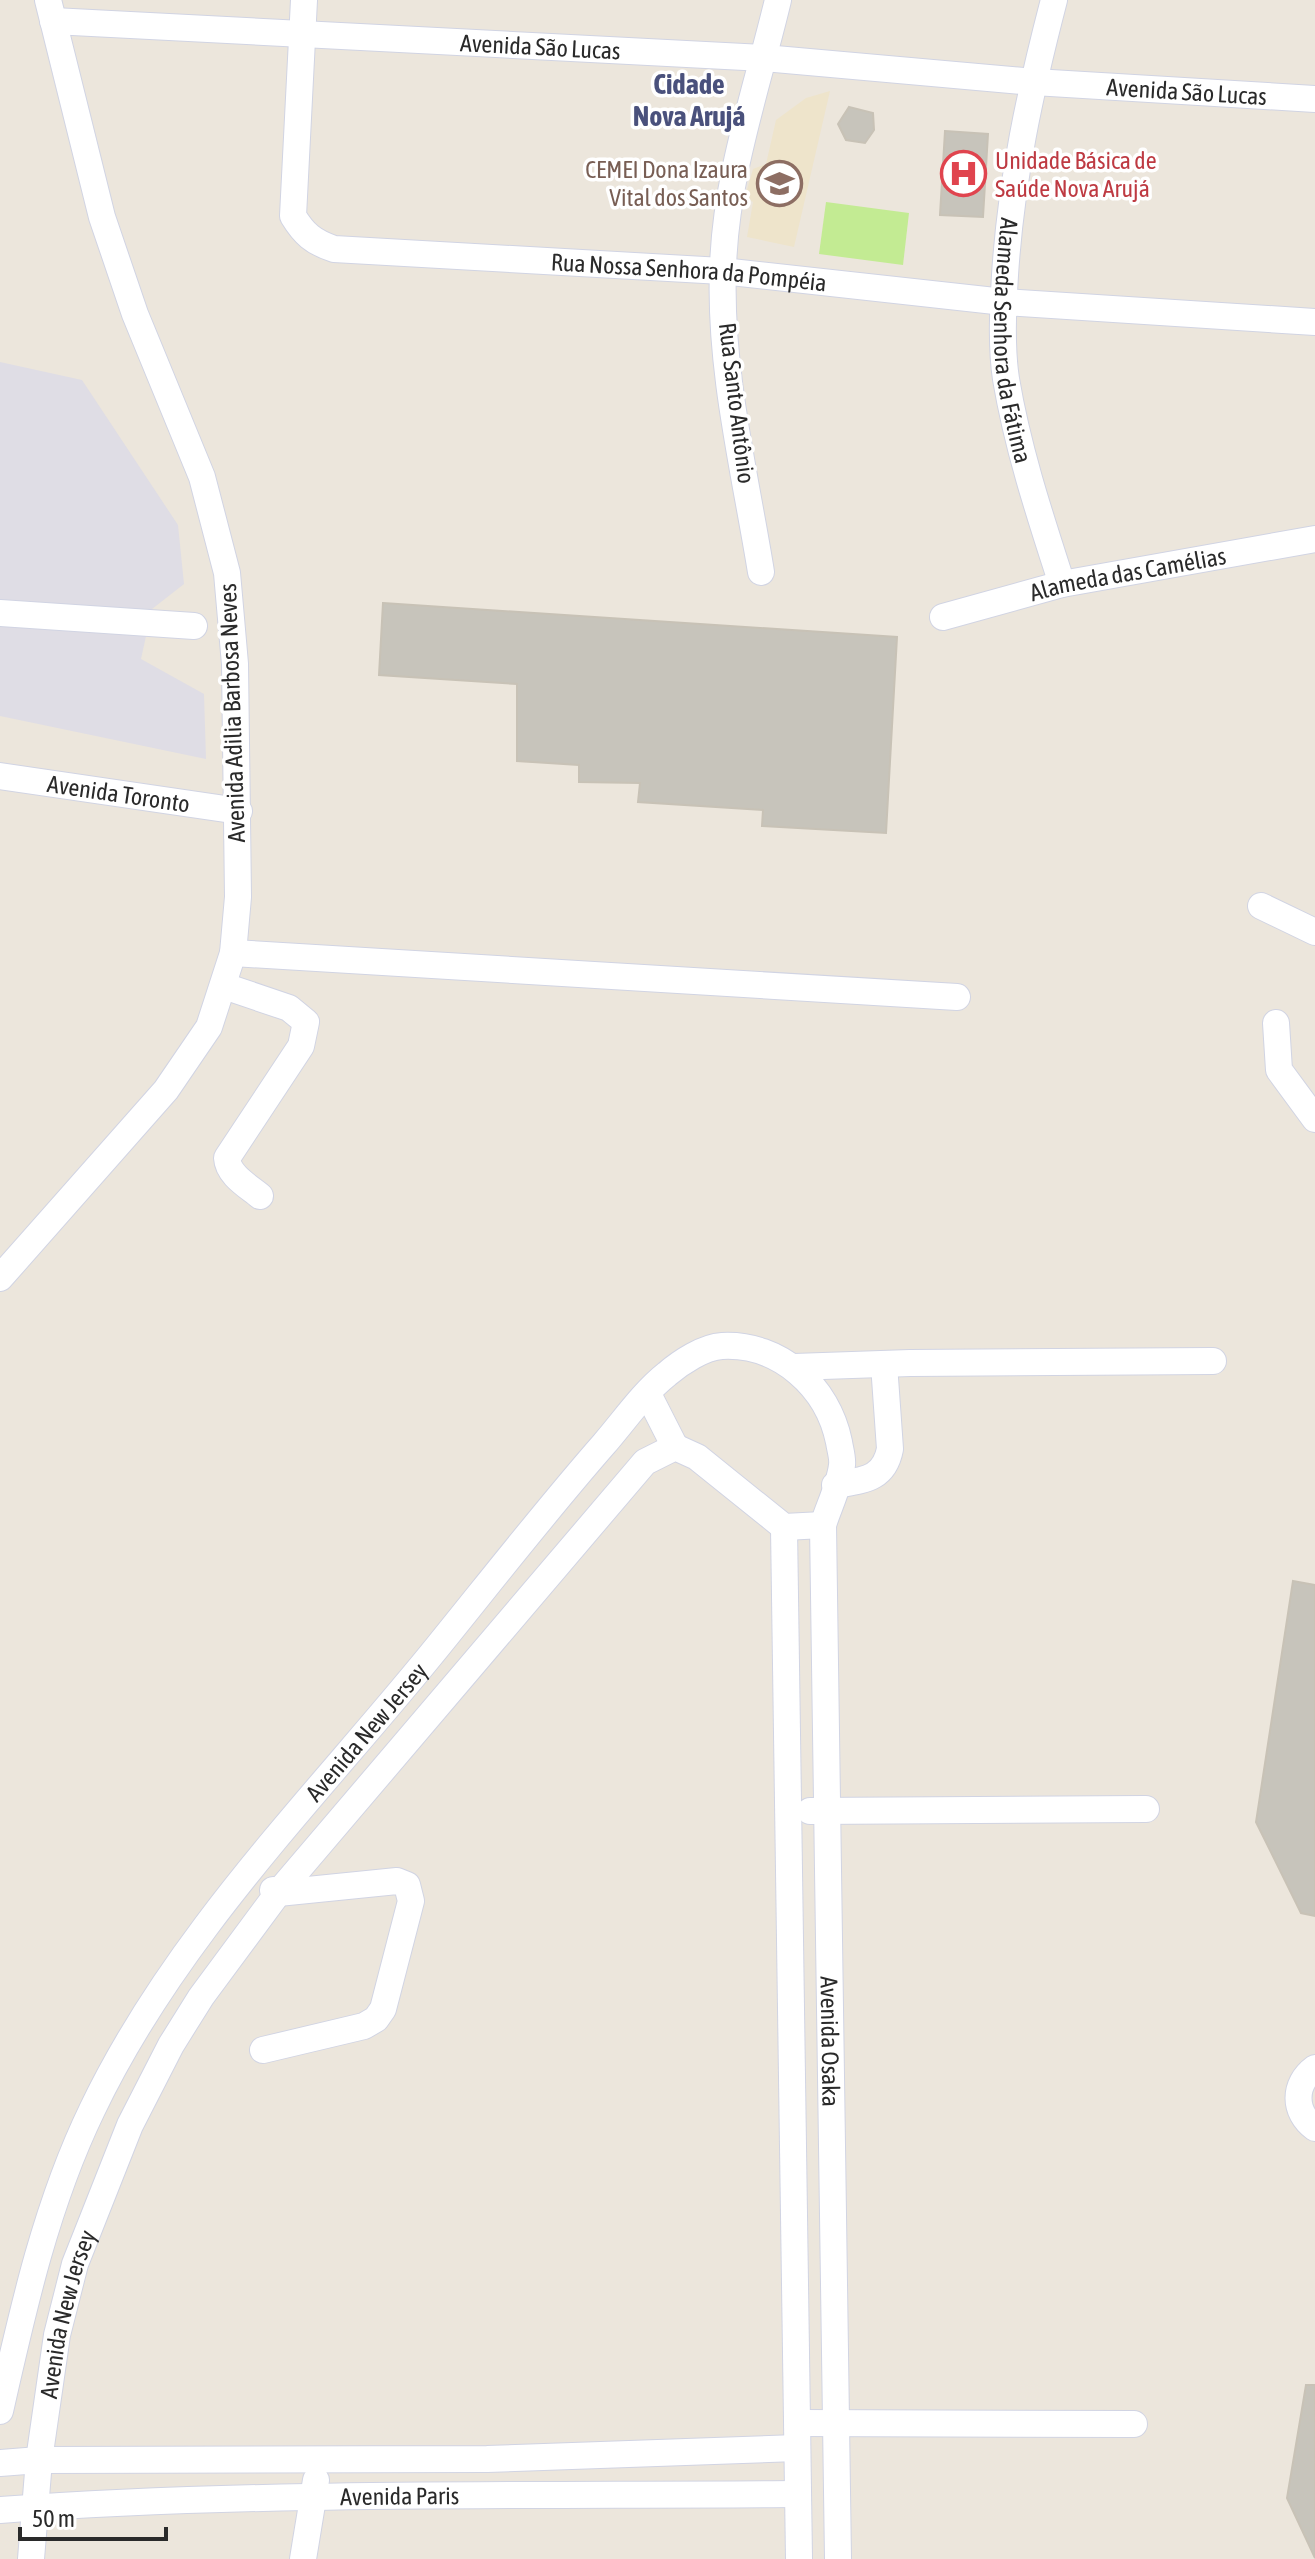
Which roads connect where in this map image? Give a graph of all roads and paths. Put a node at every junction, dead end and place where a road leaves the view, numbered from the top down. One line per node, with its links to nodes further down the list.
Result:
1 (304, 0): 5 (street, Rua Nossa Senhora da Pompéia)
2 (778, 0): 6 (street, Rua Santo Antônio)
3 (1054, 0): 7 (street, Alameda Senhora da Fátima)
4 (50, 10): 5 (street, Avenida São Lucas); 19 (street, Avenida Adilia Barbosa Neves)
5 (303, 32): 6 (street, Avenida São Lucas); 9 (street, Rua Nossa Senhora da Pompéia)
6 (764, 58): 7 (street, Avenida São Lucas); 9 (street, Rua Santo Antônio)
7 (1034, 82): 8 (street, Avenida São Lucas); 10 (street, Alameda Senhora da Fátima)
8 (1315, 99)
9 (722, 271): 10 (street, Rua Nossa Senhora da Pompéia); 13 (street, Rua Santo Antônio)
10 (1004, 302): 11 (street, Rua Nossa Senhora da Pompéia); 14 (street, Alameda Senhora da Fátima)
11 (1315, 322)
12 (1315, 539): 14 (street, Alameda das Camélias)
13 (761, 572)
14 (1062, 584): 16 (street, Alameda das Camélias)
15 (0, 613): 17 (street)
16 (943, 617)
17 (194, 626)
18 (0, 776): 19 (street, Avenida Toronto)
19 (239, 811): 22 (street, Avenida Adilia Barbosa Neves)
20 (1261, 906): 21 (street)
21 (1315, 932)
22 (233, 953): 23 (street, Avenida Adilia Barbosa Neves); 24 (street)
23 (224, 986): 27 (street); 28 (street, Avenida Adilia Barbosa Neves)
24 (957, 997)
25 (1276, 1023): 26 (street)
26 (1315, 1119)
27 (260, 1196)
28 (0, 1278)
29 (1213, 1361): 30 (street)
30 (884, 1364): 31 (street); 35 (street)
31 (794, 1367): 32 (street, Avenida New Jersey); 35 (street, Avenida New Jersey)
32 (648, 1394): 33 (street); 34 (street, Avenida New Jersey)
33 (675, 1447): 36 (street, Avenida New Jersey); 38 (street)
34 (569, 1485): 36 (street); 42 (street, Avenida New Jersey)
35 (835, 1485): 37 (street, Avenida New Jersey)
36 (601, 1512): 43 (street, Avenida New Jersey)
37 (823, 1525): 38 (street); 41 (street, Avenida Osaka)
38 (784, 1527): 40 (street, Avenida Osaka)
39 (1146, 1809): 41 (street)
40 (789, 1811): 41 (street); 44 (street, Avenida Osaka)
41 (827, 1811): 45 (street, Avenida Osaka)
42 (245, 1874): 43 (street); 46 (street, Avenida New Jersey)
43 (278, 1893): 47 (street, Avenida New Jersey); 48 (street)
44 (791, 1984): 45 (street); 52 (street, Avenida Osaka)
45 (829, 1985): 51 (street, Avenida Osaka)
46 (142, 2018): 47 (street); 53 (street, Avenida New Jersey)
47 (171, 2045): 54 (street, Avenida New Jersey)
48 (263, 2050)
49 (1315, 2068): 50 (street)
50 (1315, 2128)
51 (831, 2130): 52 (street); 55 (street, Avenida Osaka)
52 (793, 2131): 56 (street, Avenida Osaka)
53 (51, 2213): 54 (street); 57 (street, Avenida New Jersey)
54 (87, 2226): 62 (street, Avenida New Jersey)
55 (833, 2233): 56 (street); 58 (street, Avenida Osaka)
56 (794, 2234): 60 (street, Avenida Osaka)
57 (0, 2411)
58 (836, 2421): 59 (street, Avenida Paris); 60 (street, Avenida Paris); 73 (street, Avenida Osaka)
59 (1134, 2424)
60 (797, 2436): 61 (street, Avenida Paris); 65 (street, Avenida Osaka)
61 (613, 2455): 63 (street, Avenida Paris); 66 (street)
62 (39, 2460): 63 (street, Avenida Paris); 64 (street, Avenida Paris); 68 (street, Avenida New Jersey)
63 (318, 2461): 67 (street)
64 (0, 2463)
65 (798, 2494): 66 (street, Avenida Paris); 72 (street, Avenida Osaka)
66 (611, 2496): 67 (street, Avenida Paris)
67 (314, 2497): 68 (street, Avenida Paris); 71 (street)
68 (34, 2508): 69 (street, Avenida Paris); 70 (street, Avenida New Jersey)
69 (0, 2510)
70 (31, 2559)
71 (303, 2559)
72 (799, 2559)
73 (838, 2559)

